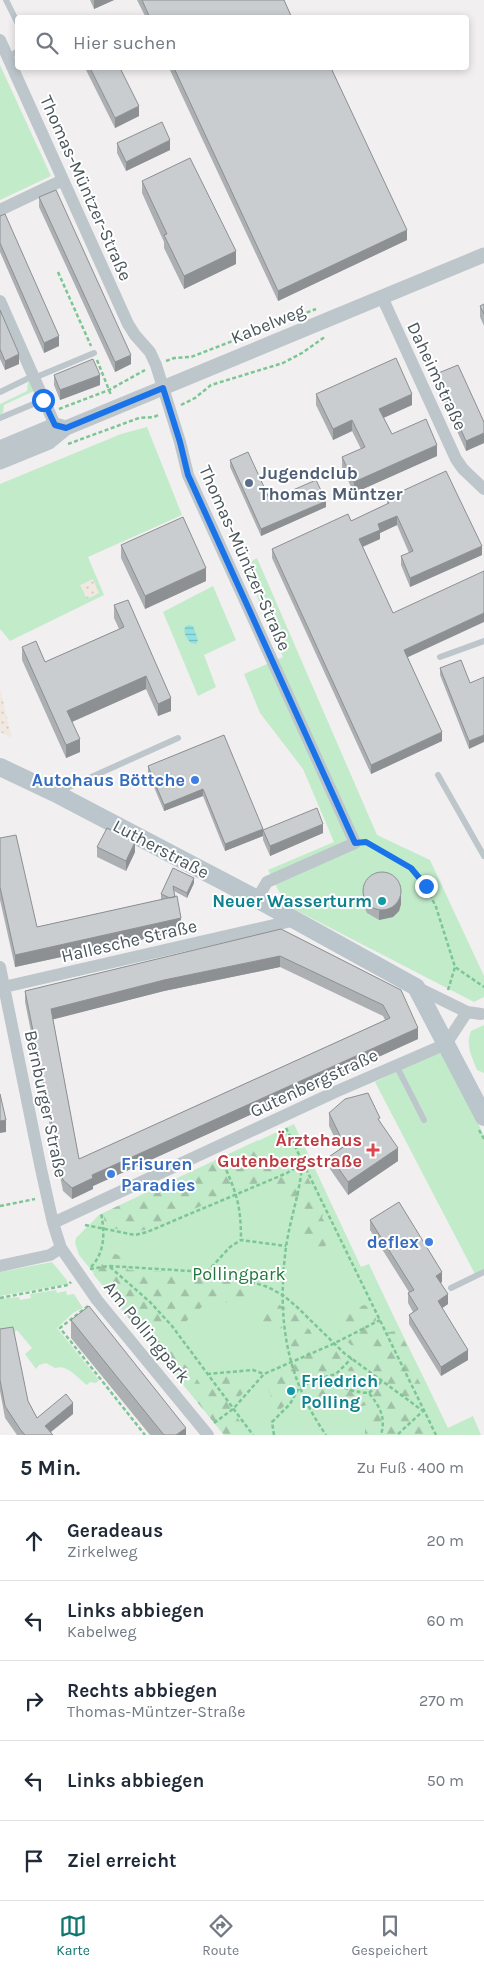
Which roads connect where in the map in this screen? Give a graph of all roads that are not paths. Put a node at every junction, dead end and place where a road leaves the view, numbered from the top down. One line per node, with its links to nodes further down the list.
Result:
1 (6, 0): 2 (lane)
2 (15, 18)
3 (0, 40): 4 (street, Thomas-Müntzer-Straße)
4 (13, 54)
5 (19, 70): 6 (street, Thomas-Müntzer-Straße)
6 (63, 180): 7 (street); 13 (street, Thomas-Müntzer-Straße)
7 (0, 210)
8 (484, 255): 9 (street, Kabelweg)
9 (382, 297): 13 (street, Kabelweg); 20 (street, Daheimstraße)
10 (0, 301): 12 (street)
11 (94, 353): 12 (lane)
12 (33, 377): 14 (lane); 15 (street)
13 (163, 388): 17 (street, Kabelweg); 28 (street, Thomas-Müntzer-Straße)
14 (0, 392)
15 (43, 400): 16 (lane); 17 (street)
16 (0, 418)
17 (57, 422): 18 (street, Kabelweg); 19 (street, Kabelweg)
18 (0, 448)
19 (0, 462)
20 (484, 489)
21 (484, 640): 22 (lane)
22 (440, 657)
23 (178, 738): 26 (lane)
24 (0, 767): 26 (main road, Lutherstraße)
25 (438, 775): 27 (lane)
26 (55, 793): 28 (main road, Lutherstraße)
27 (484, 856)
28 (257, 899): 29 (main road, Lutherstraße)
29 (296, 920): 31 (main road, Lutherstraße); 32 (street, Hallesche Straße)
30 (0, 967): 32 (street, Bernburger Straße)
31 (416, 987): 33 (street, Lutherstraße); 35 (main road)
32 (2, 988): 39 (street, Bernburger Straße)
33 (467, 1012): 34 (street, Lutherstraße); 35 (street)
34 (483, 1012)
35 (446, 1044): 36 (street, Gutenbergstraße); 37 (main road)
36 (396, 1065): 38 (lane); 39 (street, Gutenbergstraße)
37 (484, 1117)
38 (424, 1120)
39 (53, 1223): 40 (street, Bernburger Straße)
40 (62, 1248): 41 (street); 44 (street, Am Pollingpark)
41 (0, 1266)
42 (484, 1272): 43 (lane)
43 (451, 1288)
44 (206, 1433)

